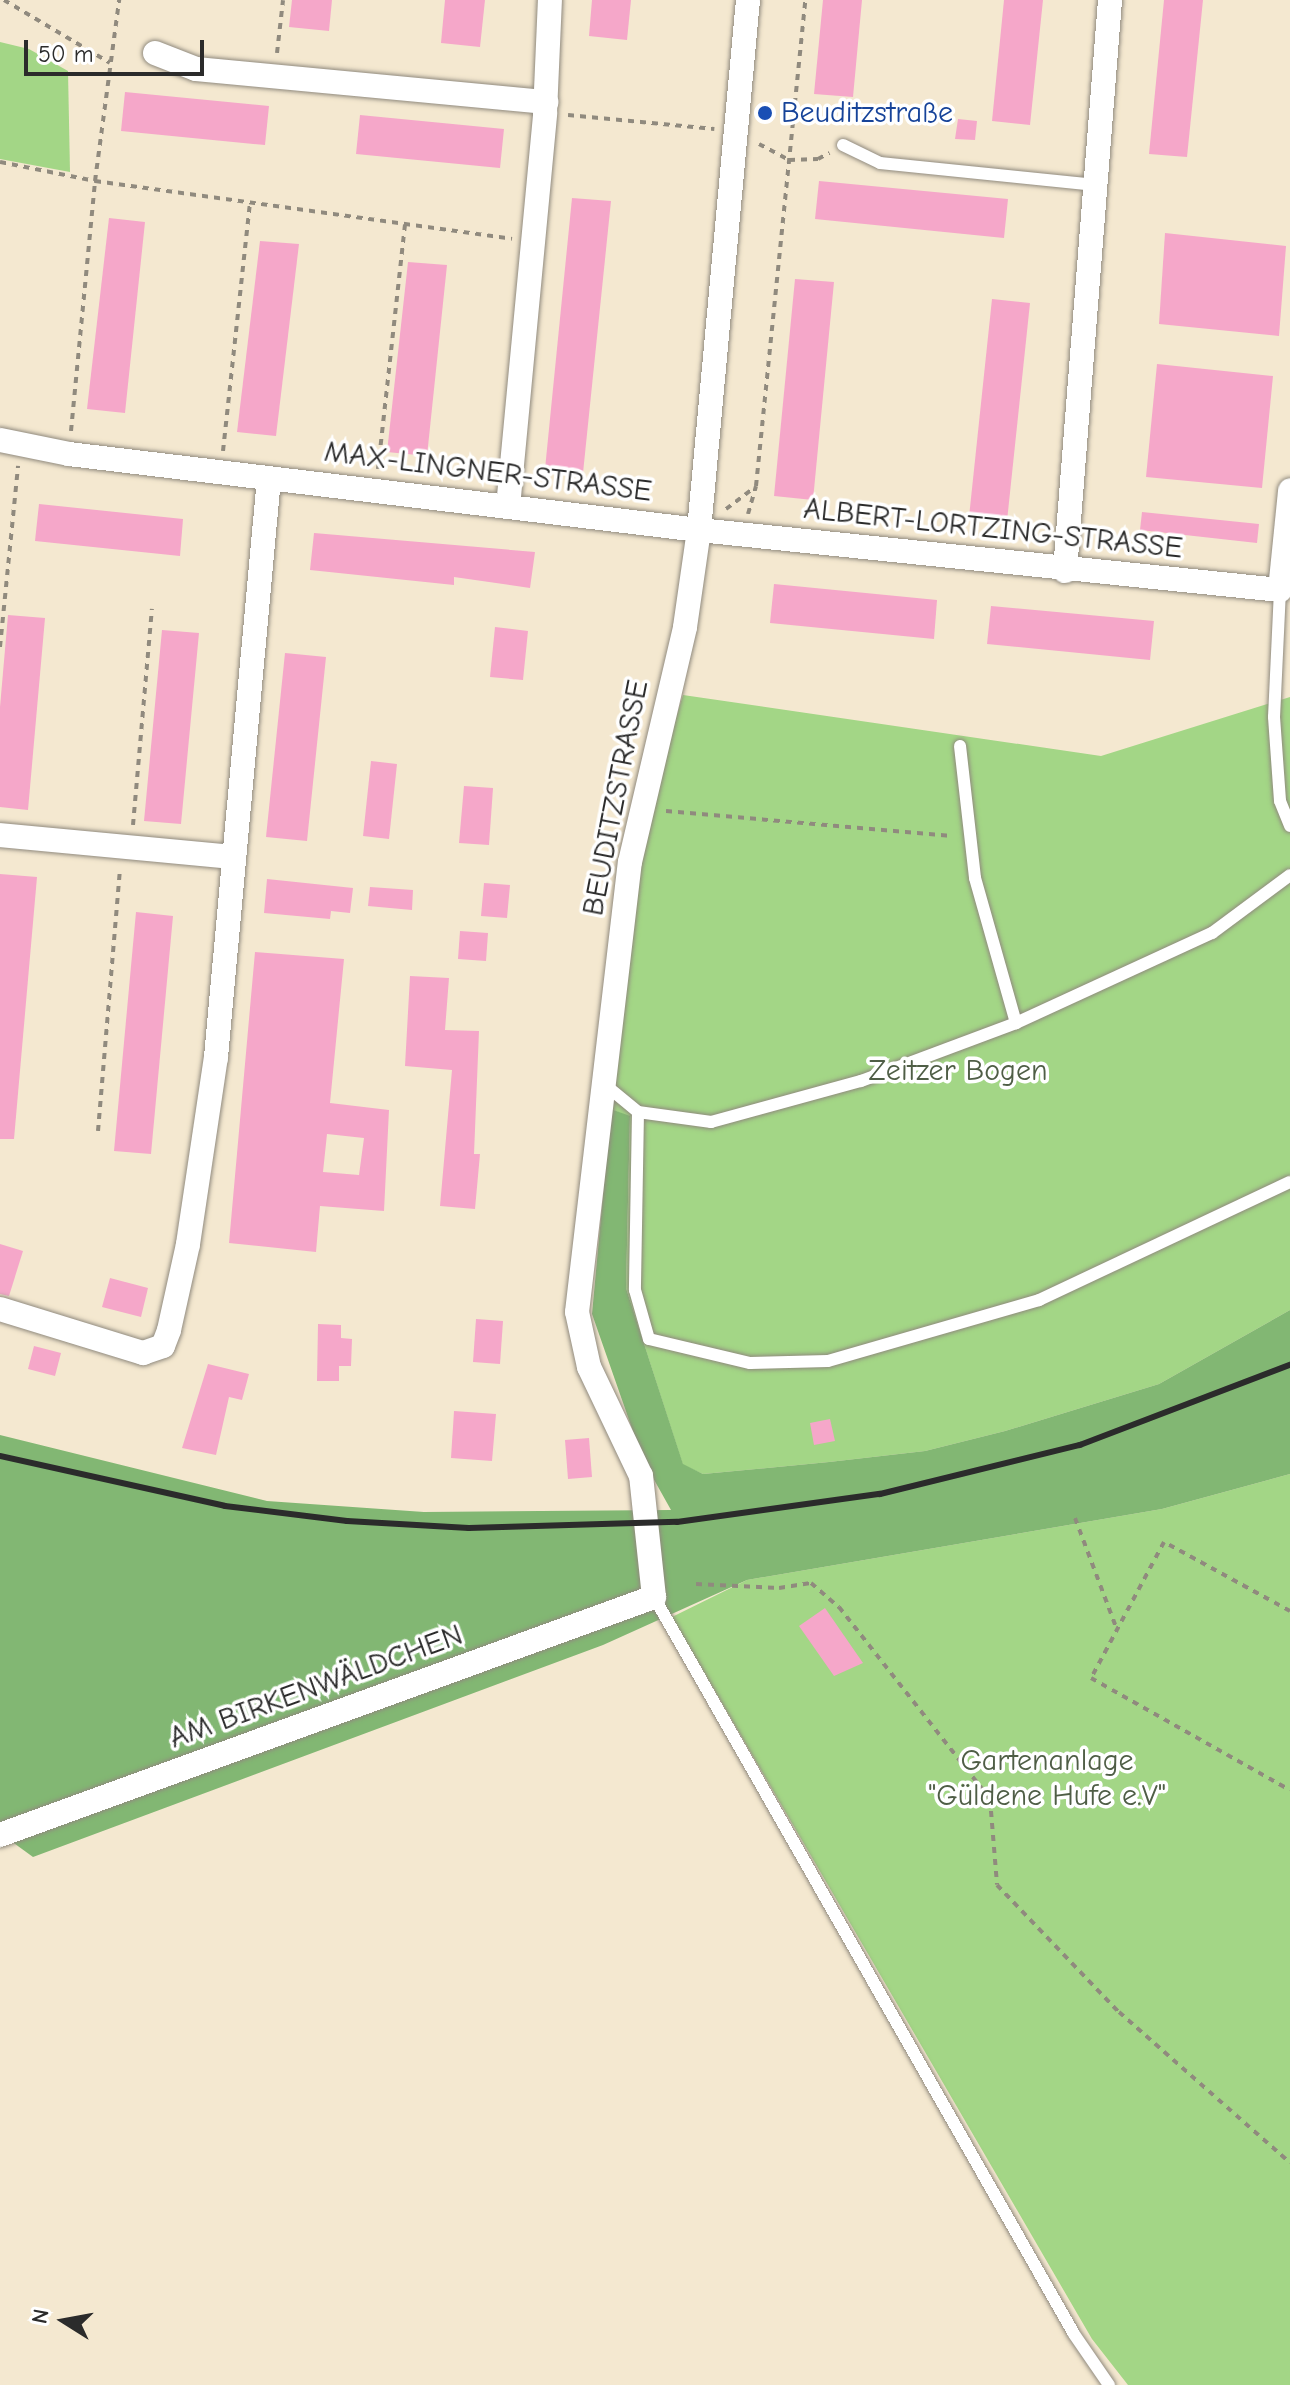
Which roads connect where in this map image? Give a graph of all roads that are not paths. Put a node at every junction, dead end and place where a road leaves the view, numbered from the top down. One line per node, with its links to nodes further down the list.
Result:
1 (550, 0): 5 (street)
2 (748, 0): 12 (street, BEUDITZSTRASSE)
3 (1110, 0): 7 (street)
4 (155, 53): 5 (street)
5 (546, 108): 11 (street)
6 (843, 145): 7 (lane)
7 (1096, 185): 13 (street)
8 (10, 442): 9 (street, MAX-LINGNER-STRASSE)
9 (269, 478): 11 (street, MAX-LINGNER-STRASSE); 18 (street)
10 (1290, 491): 14 (street)
11 (508, 507): 12 (street, MAX-LINGNER-STRASSE)
12 (699, 530): 13 (street, ALBERT-LORTZING-STRASSE); 21 (street, BEUDITZSTRASSE)
13 (1065, 571): 14 (street, ALBERT-LORTZING-STRASSE)
14 (1280, 590): 16 (lane)
15 (960, 746): 20 (lane)
16 (1290, 826)
17 (0, 835): 18 (street)
18 (234, 857): 24 (street)
19 (1290, 875): 20 (lane)
20 (1016, 1023): 22 (lane)
21 (602, 1081): 22 (lane); 25 (street, BEUDITZSTRASSE)
22 (638, 1112): 23 (lane)
23 (1290, 1182)
24 (0, 1309)
25 (654, 1597): 26 (street, AM BIRKENWÄLDCHEN); 27 (lane)
26 (0, 1835)
27 (1109, 2385)

